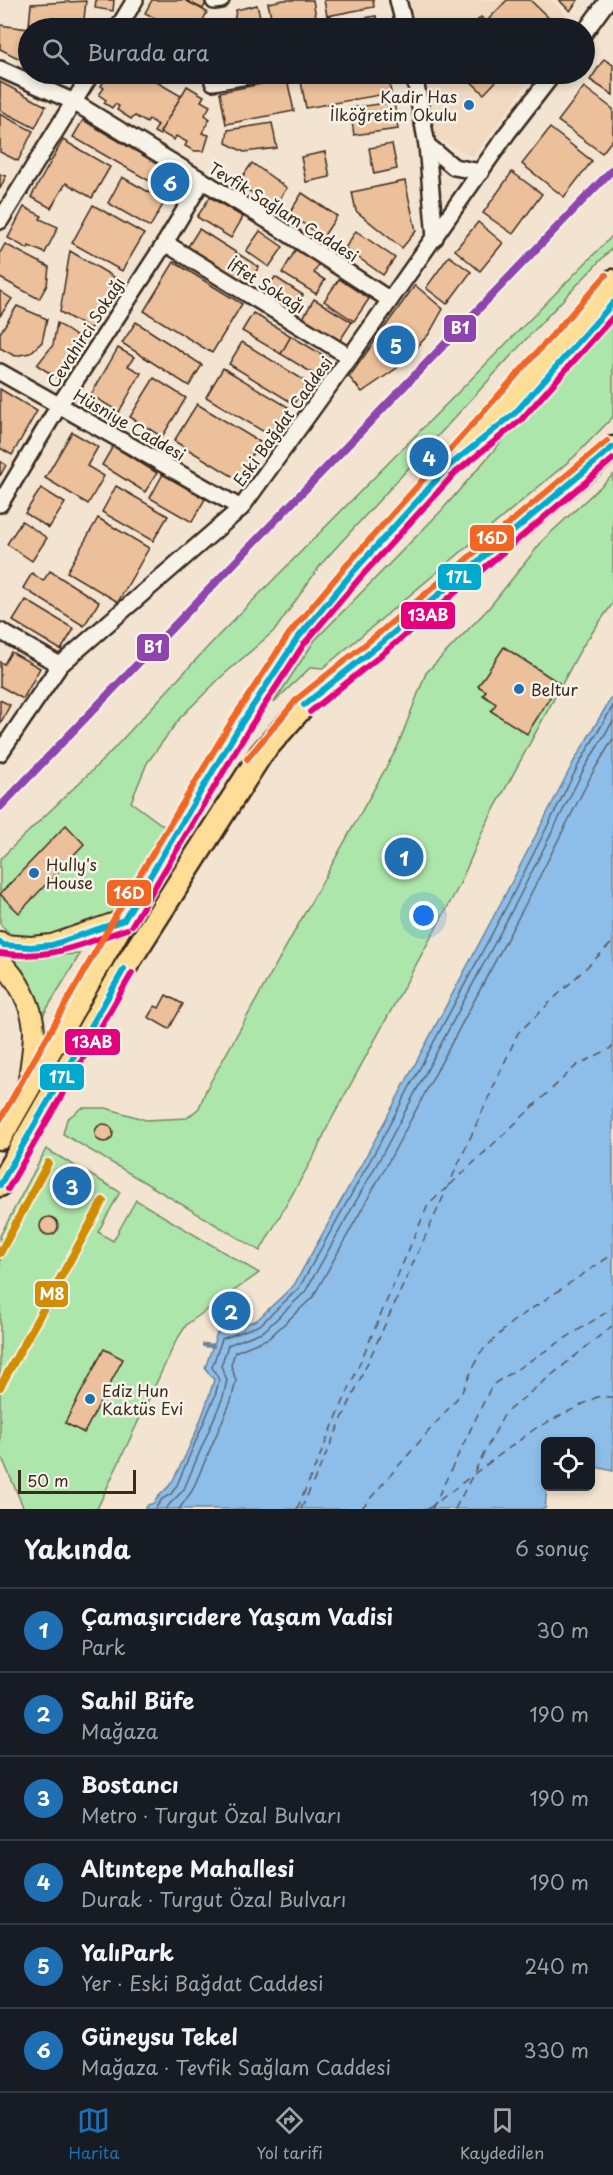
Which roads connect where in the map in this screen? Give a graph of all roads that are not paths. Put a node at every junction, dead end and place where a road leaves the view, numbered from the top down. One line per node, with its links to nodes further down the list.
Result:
1 (135, 0): 4 (street)
2 (398, 0): 5 (street)
3 (608, 0): 6 (street)
4 (124, 18)
5 (402, 18)
6 (595, 19)
7 (0, 69): 8 (street, Tevfik Sağlam Caddesi)
8 (18, 77)
9 (34, 84): 13 (street, Tevfik Sağlam Caddesi)
10 (84, 84): 13 (street)
11 (416, 84): 14 (street)
12 (545, 84): 15 (street, Eski Bağdat Caddesi)
13 (72, 101): 16 (street, Tevfik Sağlam Caddesi); 17 (street)
14 (427, 146): 15 (street); 18 (street)
15 (481, 172): 18 (street, Eski Bağdat Caddesi)
16 (202, 180): 19 (street, Cevahirci Sokağı); 21 (street, Tevfik Sağlam Caddesi)
17 (0, 220)
18 (435, 238): 21 (street, Eski Bağdat Caddesi)
19 (165, 243): 23 (street, İffet Sokağı); 25 (street, Cevahirci Sokağı)
20 (613, 281): 27 (highway)
21 (390, 300): 23 (street, Eski Bağdat Caddesi)
22 (613, 303): 27 (highway)
23 (350, 357): 29 (street, Eski Bağdat Caddesi)
24 (0, 372): 25 (street, Hüsniye Caddesi)
25 (60, 404): 28 (street, Cevahirci Sokağı); 29 (street, Hüsniye Caddesi)
26 (612, 448): 38 (highway)
27 (449, 466): 33 (highway)
28 (0, 504)
29 (241, 508): 31 (street, Eski Bağdat Caddesi)
30 (0, 631): 31 (street)
31 (60, 665): 32 (street, Eski Bağdat Caddesi)
32 (0, 753)
33 (124, 920): 34 (main road); 36 (highway)
34 (0, 942)
35 (0, 962): 36 (main road)
36 (27, 1092): 37 (highway)
37 (0, 1138)
38 (0, 1185)

